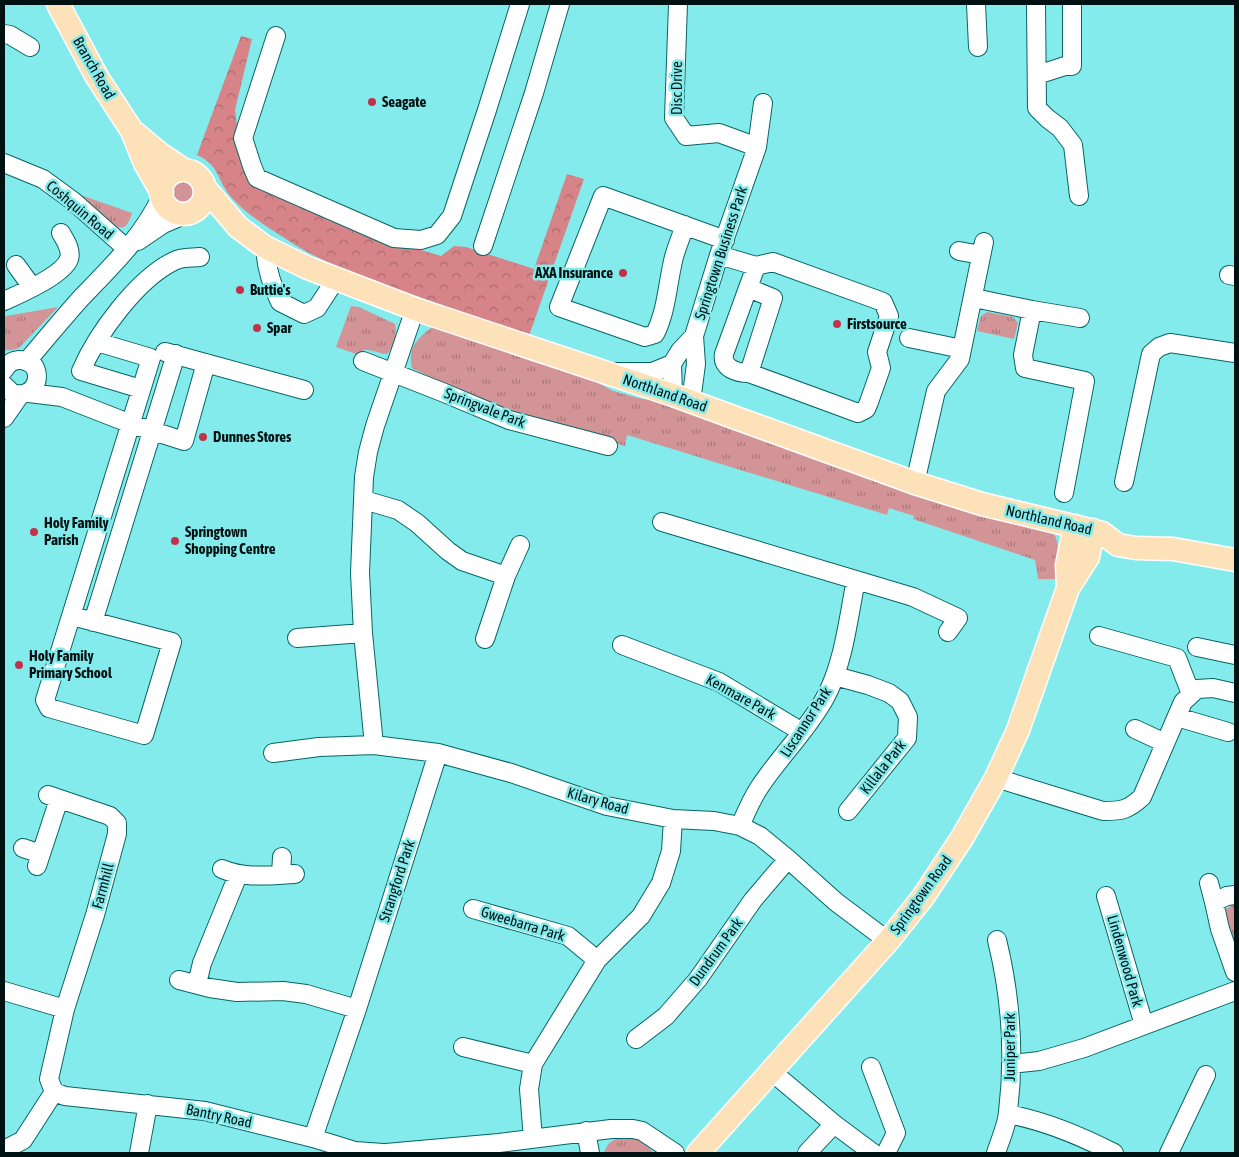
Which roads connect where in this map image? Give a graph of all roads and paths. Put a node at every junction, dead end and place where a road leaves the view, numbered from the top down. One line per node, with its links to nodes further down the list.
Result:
1 (58, 4): 14 (main road, Branch Road)
2 (520, 4): 9 (street)
3 (560, 4): 25 (street)
4 (678, 4): 15 (street, Disc Drive)
5 (976, 4): 11 (street)
6 (1036, 4): 12 (street)
7 (1072, 4): 12 (street)
8 (4, 34): 10 (street)
9 (276, 36)
10 (30, 47)
11 (978, 47)
12 (1036, 75): 20 (street)
13 (764, 103): 15 (street, Springtown Business Park)
14 (132, 131): 17 (main road, Branch Road); 19 (main road, Branch Road)
15 (757, 147): 28 (street, Springtown Business Park)
16 (4, 163): 26 (street, Coshquin Road)
17 (184, 170): 18 (main road); 19 (main road)
18 (205, 188): 21 (main road); 23 (main road, Northland Road)
19 (162, 194): 21 (main road); 26 (street)
20 (1079, 196)
21 (189, 213): 23 (main road, Northland Road); 26 (street)
22 (685, 225): 22 (street); 28 (street)
23 (238, 227): 27 (main road, Northland Road)
24 (62, 233): 34 (street)
25 (483, 246)
26 (129, 247): 51 (street)
27 (265, 247): 33 (main road, Northland Road); 33 (street)
28 (722, 247): 32 (street); 41 (street, Springtown Business Park)
29 (959, 251): 36 (street)
30 (200, 257): 43 (street)
31 (16, 265): 34 (street)
32 (756, 266): 35 (street); 54 (street)
33 (336, 279): 38 (main road, Northland Road)
34 (32, 288): 37 (street)
35 (748, 288): 54 (street); 54 (street)
36 (974, 298): 39 (street); 44 (street)
37 (4, 301)
38 (415, 309): 52 (street); 53 (main road, Northland Road)
39 (1032, 310): 40 (street); 66 (street)
40 (1080, 318)
41 (694, 336): 50 (street); 59 (street, Springtown Business Park)
42 (909, 338): 44 (street)
43 (97, 342): 47 (street); 55 (street)
44 (962, 349): 65 (street)
45 (1235, 353): 64 (street)
46 (176, 354): 47 (street); 49 (street); 62 (street)
47 (152, 358): 55 (street)
48 (363, 361): 52 (street, Springvale Park)
49 (206, 363): 56 (street); 62 (street)
50 (672, 364): 53 (street); 59 (street)
51 (17, 365): 57 (street); 58 (street)
52 (393, 372): 63 (street, Springvale Park); 67 (street)
53 (605, 373): 59 (main road, Northland Road)
54 (749, 373)
55 (141, 389): 61 (street)
56 (304, 390)
57 (12, 392): 58 (street); 60 (street)
58 (62, 396): 61 (street)
59 (682, 399): 65 (main road, Northland Road)
60 (4, 418)
61 (131, 424): 62 (street); 74 (street)
62 (151, 430): 75 (street)
63 (608, 446)
64 (1124, 482)
65 (915, 483): 69 (main road, Northland Road)
66 (1064, 493)
67 (364, 500): 72 (street); 77 (street)
68 (662, 522): 73 (street)
69 (1090, 530): 71 (main road, Northland Road); 95 (main road, Springtown Road)
70 (520, 545): 72 (street)
71 (1235, 560)
72 (506, 576): 79 (street)
73 (856, 580): 76 (street); 84 (street, Liscannor Park)
74 (72, 616): 75 (street); 75 (street)
75 (94, 622)
76 (948, 632)
77 (363, 633): 80 (street); 92 (street)
78 (1099, 636): 86 (street)
79 (485, 639)
80 (307, 642)
81 (622, 645): 89 (street, Kenmare Park)
82 (1198, 647): 83 (street)
83 (1235, 654)
84 (834, 676): 89 (street, Liscannor Park); 96 (street, Killala Park)
85 (1235, 692): 86 (street)
86 (1192, 694): 87 (street)
87 (1177, 717): 90 (street); 91 (street)
88 (1135, 729): 91 (street)
89 (802, 732): 98 (street, Liscannor Park)
90 (1228, 732)
91 (1166, 743): 95 (street)
92 (374, 745): 93 (street, Kilary Road); 94 (street, Kilary Road)
93 (273, 753)
94 (438, 753): 97 (street, Kilary Road); 116 (street, Strangford Park)
95 (996, 778): 108 (main road, Springtown Road)
96 (848, 812)
97 (673, 818): 98 (street, Kilary Road); 109 (street)
98 (740, 826): 101 (street, Kilary Road)
99 (23, 848): 115 (street, Farmhill)
100 (282, 857): 112 (street)
101 (788, 859): 108 (street, Kilary Road); 118 (street, Dundrum Park)
102 (1209, 883): 105 (street)
103 (1235, 895): 105 (street)
104 (1106, 896): 117 (street, Lindenwood Park)
105 (1214, 902): 110 (street)
106 (473, 908): 109 (street, Gweebarra Park)
107 (997, 940): 121 (street, Juniper Park)
108 (888, 941): 123 (main road, Springtown Road)
109 (596, 960): 120 (street)
110 (1235, 972)
111 (179, 980): 112 (street)
112 (197, 984): 116 (street)
113 (4, 991): 115 (street)
114 (1235, 991): 117 (street, Lindenwood Park)
115 (65, 1009): 125 (street, Farmhill)
116 (357, 1009): 130 (street, Strangford Park)
117 (1144, 1025): 121 (street, Lindenwood Park)
118 (636, 1039)
119 (462, 1047): 120 (street)
120 (533, 1064): 131 (street)
121 (1012, 1064): 127 (street, Juniper Park)
122 (871, 1067): 141 (street)
123 (771, 1071): 128 (street); 138 (main road, Springtown Road)
124 (1206, 1074): 144 (street)
125 (54, 1092): 126 (street, Bantry Road); 132 (street)
126 (148, 1104): 130 (street, Bantry Road); 134 (street)
127 (1008, 1114): 142 (street, Juniper Park); 143 (street)
128 (834, 1124): 139 (street); 140 (street)
129 (586, 1131): 131 (street, Bantry Road); 136 (street); 137 (street, Bantry Road)
130 (313, 1138): 135 (street, Bantry Road)
131 (534, 1139): 133 (street, Bantry Road)
132 (4, 1150)
133 (443, 1151): 135 (street, Bantry Road)
134 (139, 1153)
135 (384, 1153)
136 (590, 1153)
137 (676, 1153)
138 (698, 1153)
139 (807, 1153)
140 (873, 1153)
141 (886, 1153)
142 (996, 1153)
143 (1114, 1153)
144 (1168, 1153)

